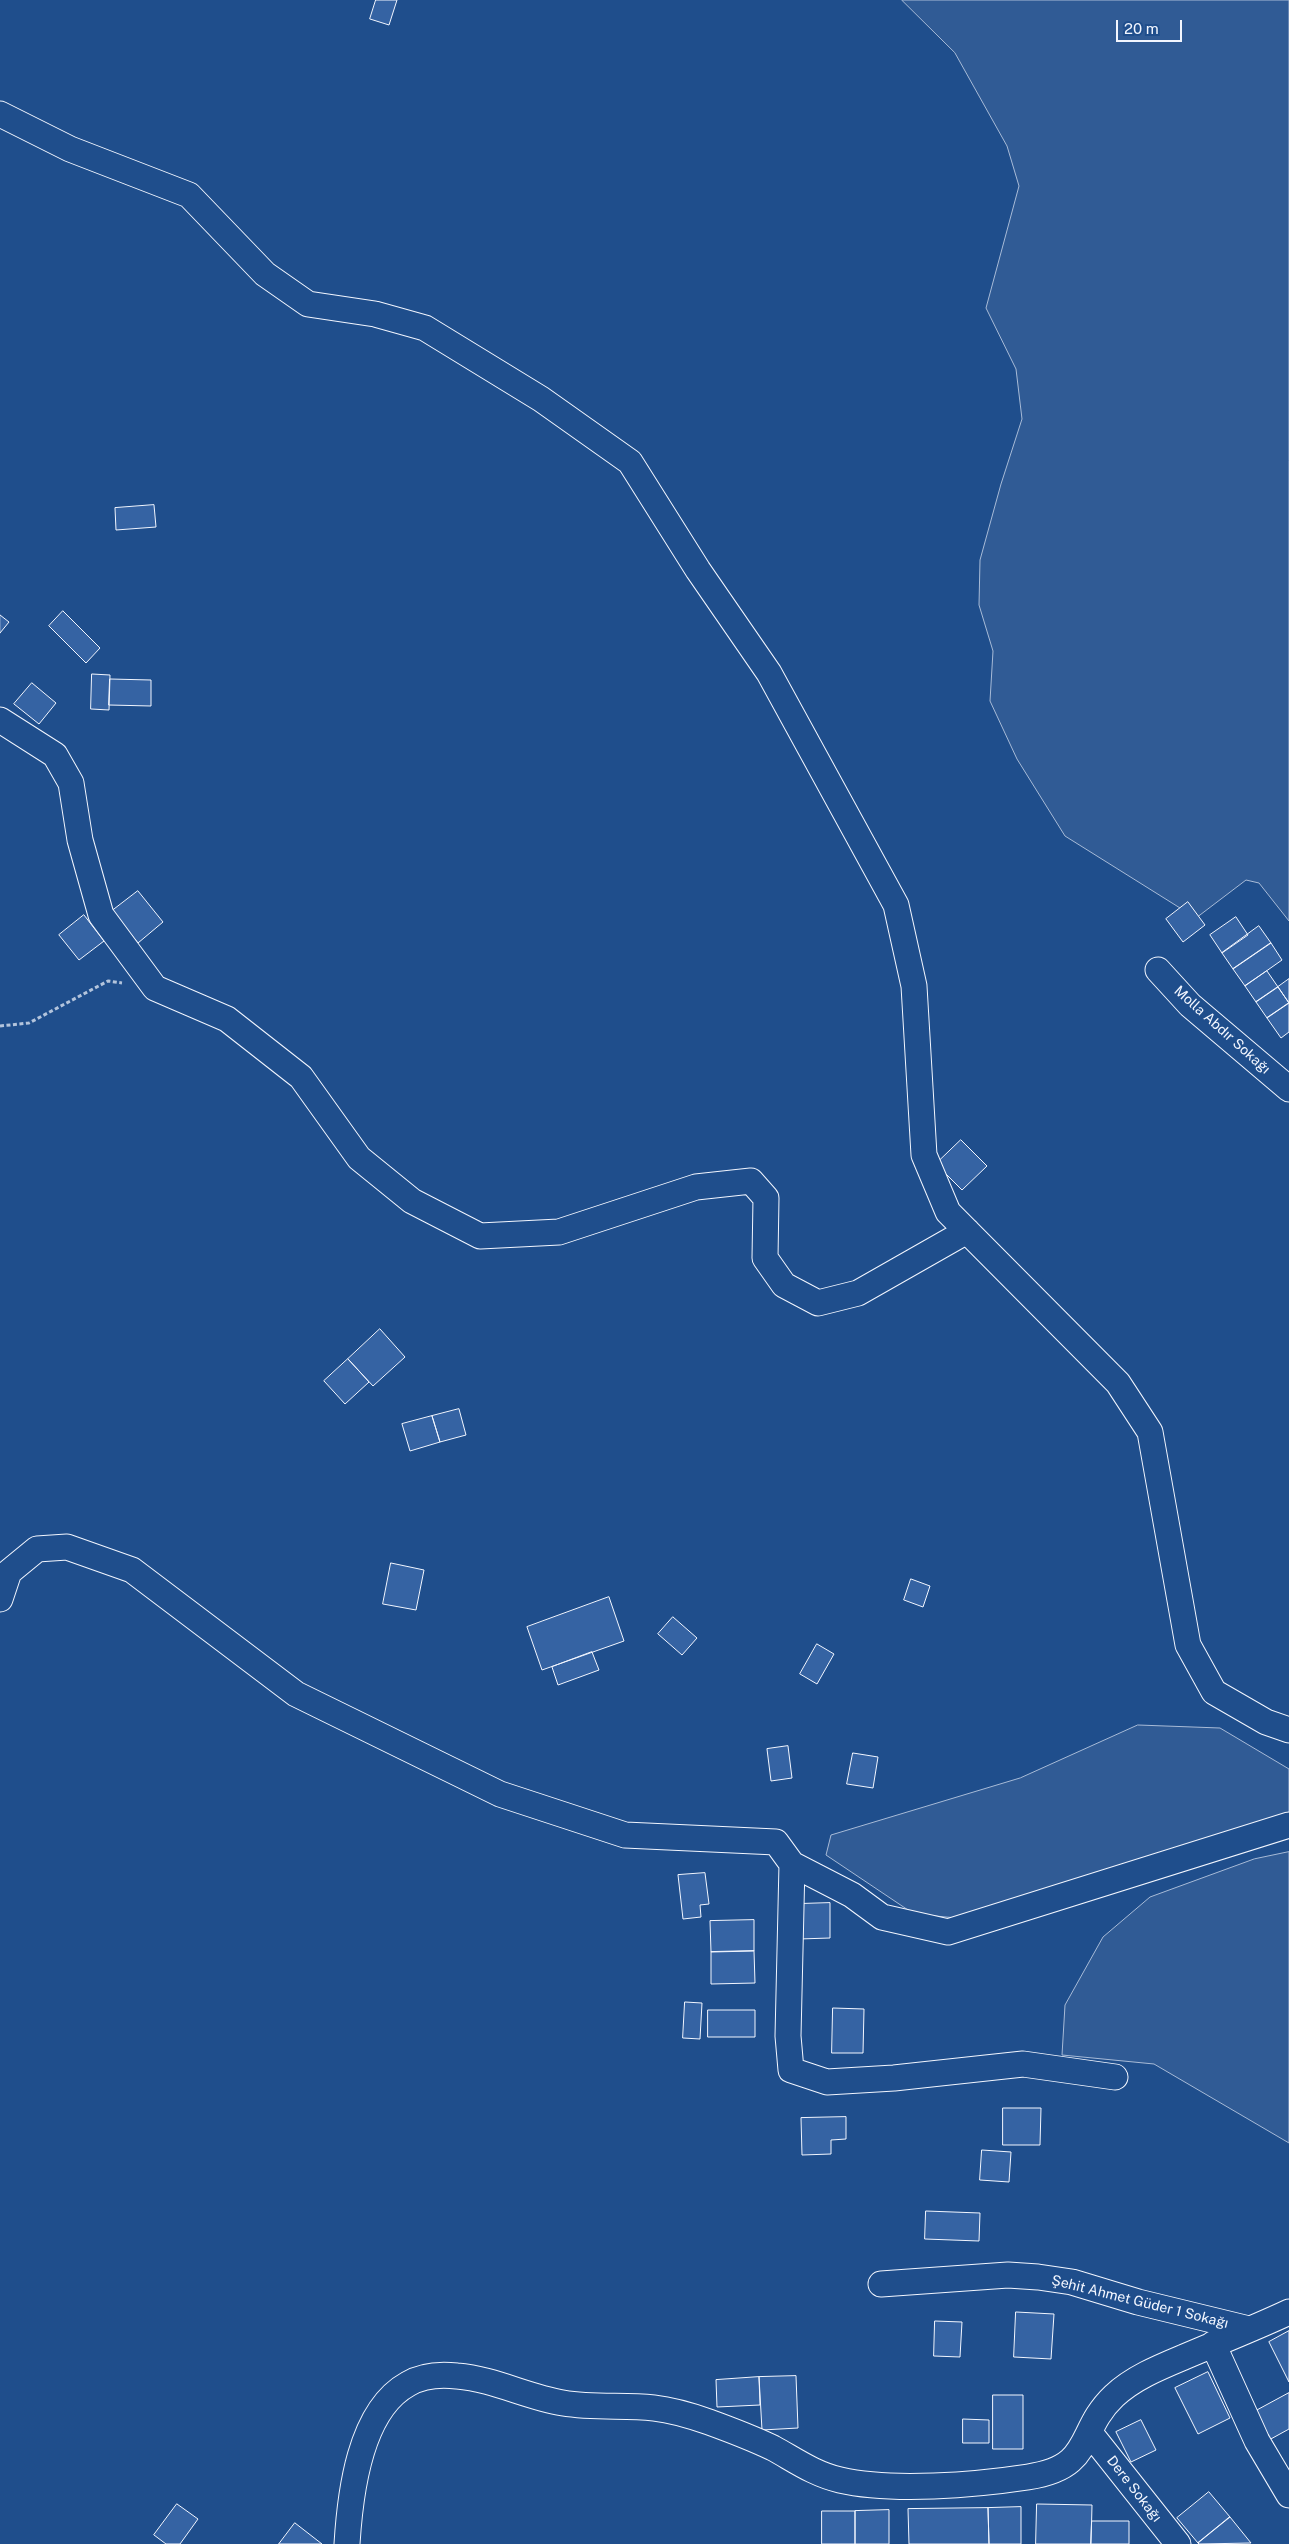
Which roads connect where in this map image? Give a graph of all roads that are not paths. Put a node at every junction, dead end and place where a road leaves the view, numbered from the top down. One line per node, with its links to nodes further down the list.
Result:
1 (0, 114): 5 (street)
2 (0, 720): 5 (street)
3 (1158, 970): 4 (street, Molla Abdır Sokağı)
4 (1289, 1089)
5 (967, 1231): 7 (street)
6 (0, 1598): 9 (street)
7 (1289, 1730)
8 (1289, 1825): 9 (street)
9 (792, 1864): 10 (street)
10 (1115, 2077)
11 (881, 2284): 13 (street, Şehit Ahmet Güder 1 Sokağı)
12 (1289, 2312): 13 (street)
13 (1249, 2329): 14 (street)
14 (1213, 2344): 15 (street); 16 (street)
15 (1090, 2433): 17 (street); 18 (street, Dere Sokağı)
16 (1289, 2494)
17 (347, 2544)
18 (1178, 2544)

